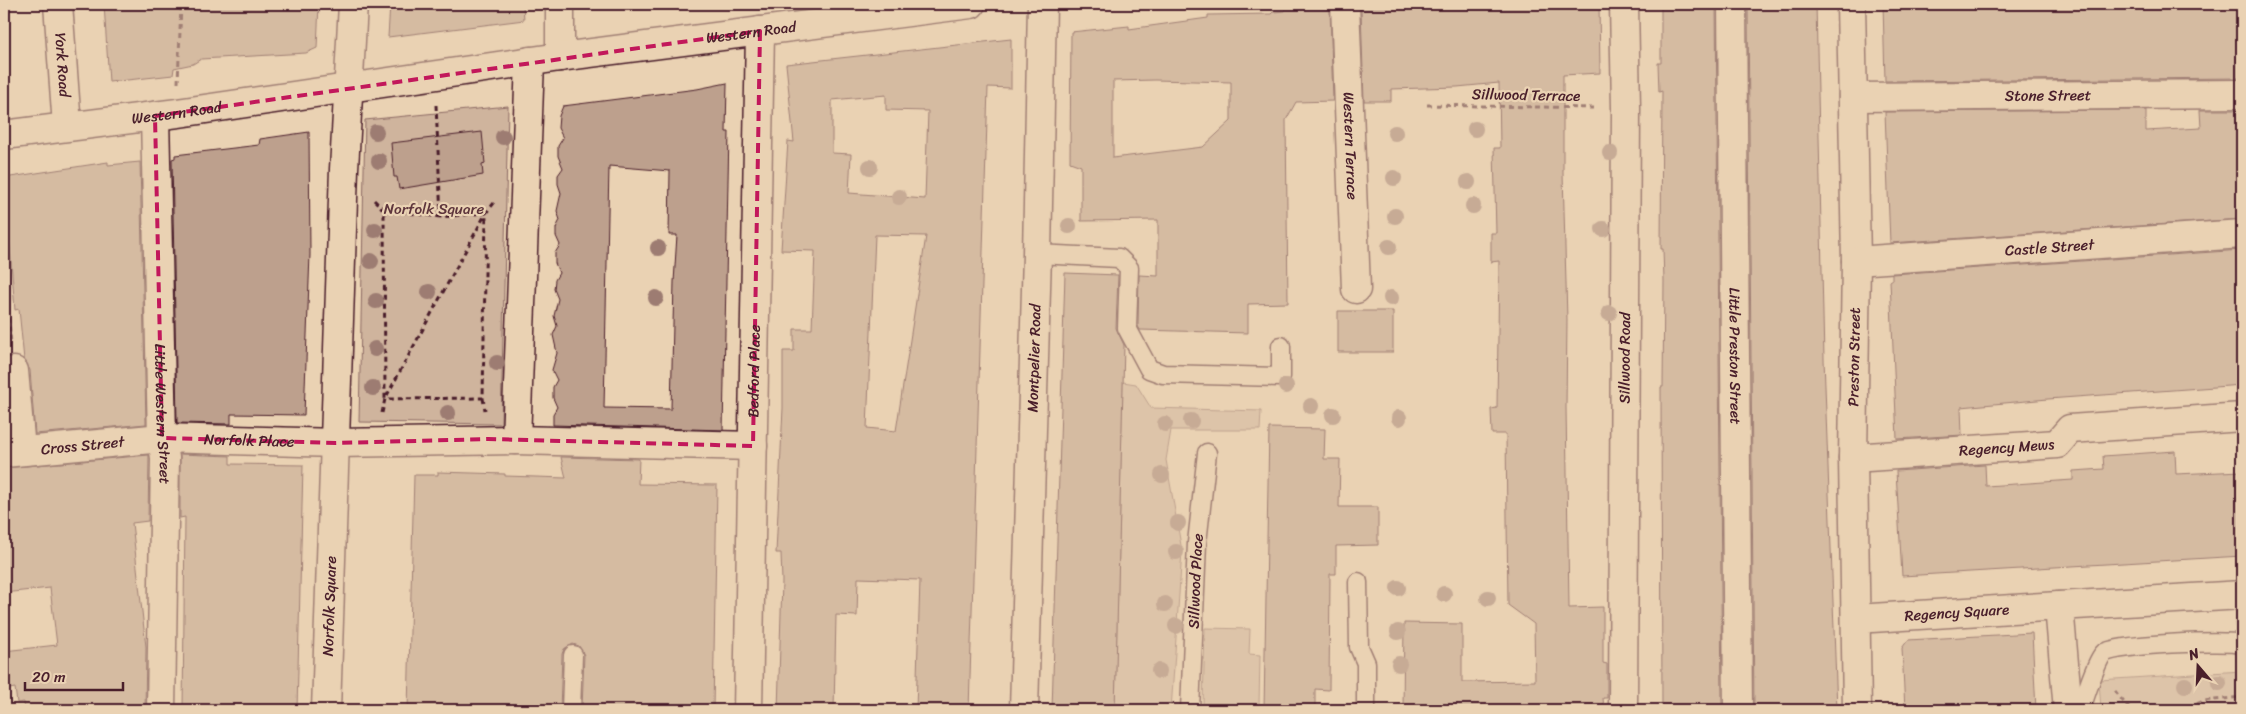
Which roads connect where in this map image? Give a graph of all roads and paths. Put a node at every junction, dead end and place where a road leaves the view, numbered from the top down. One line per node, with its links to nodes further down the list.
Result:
1 (58, 4): 21 (street, York Road)
2 (181, 4): 20 (path)
3 (353, 4): 15 (street, Norfolk Square)
4 (560, 4): 12 (street)
5 (971, 4): 11 (street, Western Road)
6 (1042, 4): 29 (street, Montpelier Road)
7 (1345, 4): 32 (street, Western Terrace)
8 (1624, 4): 19 (street, Sillwood Road)
9 (1732, 4): 61 (street, Little Preston Street)
10 (1851, 4): 17 (street, Preston Street)
11 (760, 32): 12 (street, Western Road); 41 (street, Bedford Place)
12 (560, 56): 13 (street, Western Road)
13 (530, 61): 14 (street); 38 (street)
14 (434, 76): 15 (street); 27 (path)
15 (348, 88): 20 (street, Western Road); 23 (street, Norfolk Square)
16 (2242, 94): 17 (street, Stone Street)
17 (1853, 97): 30 (street, Preston Street)
18 (1426, 105): 19 (path, Sillwood Terrace)
19 (1626, 108): 60 (street, Sillwood Road)
20 (166, 114): 21 (street, Western Road); 37 (street, Little Western Street)
21 (67, 126): 22 (street, Western Road)
22 (4, 135)
23 (344, 168): 25 (path); 40 (street, Norfolk Square)
24 (498, 198): 26 (path)
25 (384, 210): 27 (path); 35 (path)
26 (486, 212): 27 (path); 35 (path); 35 (path)
27 (442, 217)
28 (2242, 234): 30 (street, Castle Street)
29 (1038, 254): 33 (lane); 57 (street, Montpelier Road)
30 (1856, 261): 44 (street, Preston Street)
31 (4, 274): 34 (path)
32 (1356, 290)
33 (1281, 346)
34 (14, 371): 42 (street)
35 (385, 399): 39 (path)
36 (2242, 416): 44 (street, Regency Mews)
37 (162, 438): 40 (street, Norfolk Place); 42 (street, Cross Street); 53 (street, Little Western Street)
38 (516, 440): 39 (street); 41 (street)
39 (376, 441): 40 (street)
40 (336, 442): 54 (street, Norfolk Square)
41 (753, 446): 56 (street, Bedford Place)
42 (12, 452)
43 (1207, 453): 58 (lane, Sillwood Place)
44 (1853, 458): 48 (street, Preston Street)
45 (1358, 582): 59 (lane)
46 (2242, 595): 47 (street, Regency Square)
47 (2059, 606): 48 (street, Regency Square); 63 (street)
48 (1856, 618): 62 (street, Preston Street)
49 (2236, 622): 52 (path, bridge)
50 (2242, 644): 64 (lane)
51 (573, 655): 55 (lane)
52 (2242, 697): 65 (path)
53 (161, 710)
54 (326, 710)
55 (571, 710)
56 (748, 710)
57 (1024, 710)
58 (1190, 710)
59 (1366, 710)
60 (1623, 710)
61 (1738, 710)
62 (1857, 710)
63 (2068, 710)
64 (2080, 710)
65 (2180, 710)

